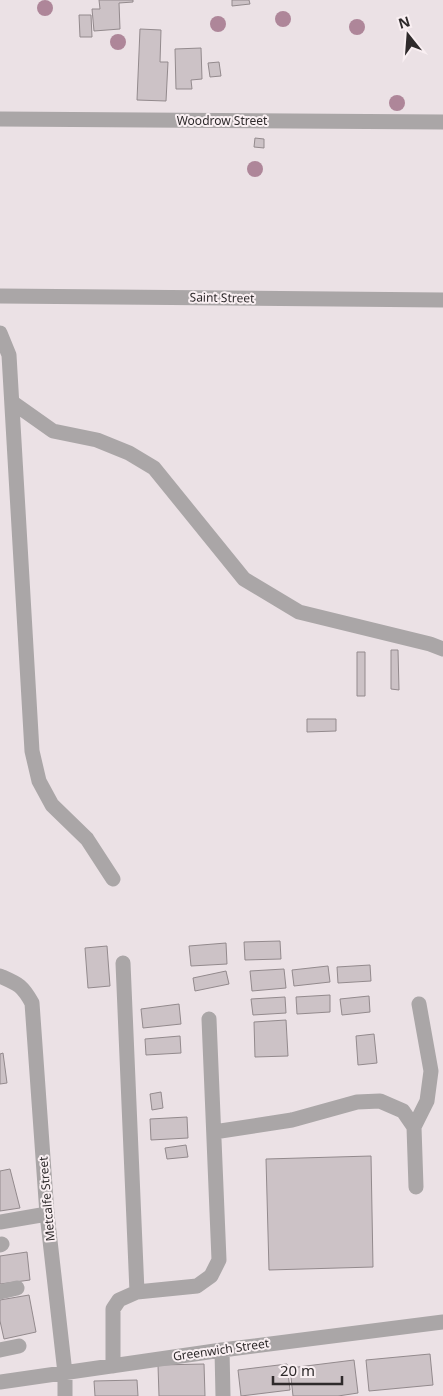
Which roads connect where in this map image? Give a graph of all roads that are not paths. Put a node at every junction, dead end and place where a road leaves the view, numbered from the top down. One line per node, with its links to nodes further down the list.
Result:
1 (0, 119): 2 (street, Woodrow Street)
2 (443, 122)
3 (0, 296): 4 (street, Saint Street)
4 (443, 300)
5 (0, 333): 6 (street)
6 (12, 402): 7 (street); 8 (street)
7 (443, 649)
8 (113, 879)
9 (123, 963): 20 (street)
10 (0, 976): 16 (street, Metcalfe Street)
11 (419, 1004): 13 (street)
12 (209, 1019): 14 (street)
13 (414, 1127): 14 (street); 15 (street)
14 (214, 1132): 20 (street)
15 (416, 1187)
16 (47, 1214): 17 (street); 26 (street, Metcalfe Street)
17 (0, 1222)
18 (17, 1288): 19 (street)
19 (0, 1292)
20 (137, 1292): 25 (street)
21 (443, 1322): 24 (street, Greenwich Street)
22 (19, 1346): 23 (street)
23 (0, 1350)
24 (222, 1350): 25 (street, Greenwich Street); 29 (street)
25 (113, 1366): 26 (street, Greenwich Street)
26 (65, 1373): 27 (street, Greenwich Street); 28 (street, Metcalfe Street)
27 (0, 1382)
28 (65, 1396)
29 (223, 1396)

